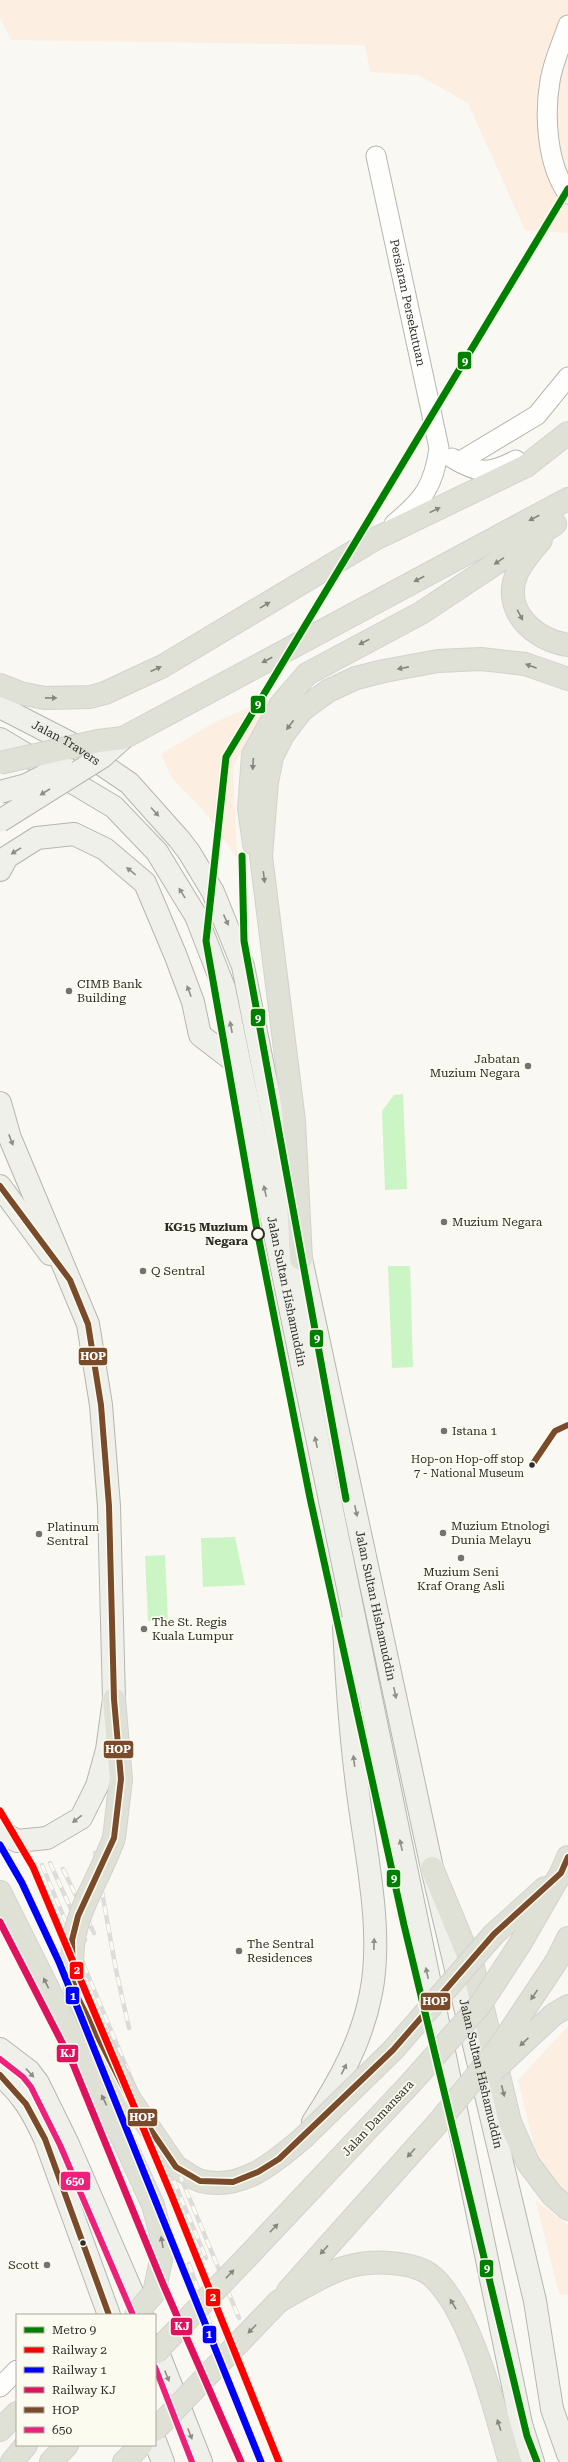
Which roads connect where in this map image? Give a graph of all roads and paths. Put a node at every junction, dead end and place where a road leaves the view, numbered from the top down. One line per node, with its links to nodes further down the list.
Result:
1 (568, 25): 3 (street)
2 (376, 156): 6 (street, Persiaran Persekutuan)
3 (568, 194)
4 (568, 377): 7 (street)
5 (562, 438): 7 (street); 10 (main road, one-way to 5)
6 (439, 448): 7 (street); 10 (street, Persiaran Persekutuan)
7 (459, 462)
8 (568, 499): 17 (main road, one-way to 17)
9 (561, 518): 11 (main road, one-way to 11); 23 (main road, one-way to 23)
10 (375, 539): 15 (main road, one-way to 10)
11 (568, 645)
12 (0, 670): 15 (main road)
13 (568, 679): 23 (main road, one-way to 23)
14 (0, 685): 15 (main road, one-way to 15)
15 (120, 686)
16 (0, 707): 20 (main road, Jalan Travers)
17 (123, 738): 19 (main road, bridge); 21 (main road, bridge); 22 (main road, one-way to 22, bridge)
18 (0, 739): 25 (main road, Jalan Sultan Hishamuddin, one-way to 18)
19 (0, 763)
20 (129, 783): 28 (main road, Jalan Sultan Hishamuddin, one-way to 28)
21 (0, 792)
22 (0, 821)
23 (261, 856): 28 (main road, one-way to 28)
24 (0, 870): 25 (main road, one-way to 24)
25 (239, 1066): 30 (main road, Jalan Sultan Hishamuddin, one-way to 25)
26 (0, 1103): 29 (main road, one-way to 29)
27 (0, 1186): 29 (main road)
28 (301, 1259): 34 (main road, Jalan Sultan Hishamuddin, one-way to 34)
29 (70, 1280): 31 (main road)
30 (340, 1558): 41 (main road, one-way to 30); 65 (main road, Jalan Sultan Hishamuddin, one-way to 30)
31 (114, 1699): 32 (main road, one-way to 32, bridge); 41 (main road, bridge)
32 (0, 1832)
33 (565, 1865): 41 (main road, bridge); 48 (main road, Jalan Damansara, one-way to 33, bridge)
34 (432, 1868): 42 (main road, one-way to 42); 58 (main road, Jalan Sultan Hishamuddin)
35 (0, 1892): 45 (main road, one-way to 35, bridge)
36 (568, 1938): 40 (main road, one-way to 40, bridge)
37 (560, 2011): 40 (main road, one-way to 40, bridge)
38 (0, 2048): 46 (main road, one-way to 46)
39 (0, 2075): 44 (main road)
40 (437, 2124): 43 (main road, one-way to 43)
41 (302, 2138)
42 (568, 2209)
43 (279, 2301): 52 (main road, one-way to 52, bridge); 64 (main road, one-way to 43)
44 (109, 2314)
45 (137, 2314)
46 (142, 2314)
47 (156, 2348): 63 (main road, one-way to 63)
48 (156, 2352)
49 (16, 2371): 50 (street)
50 (0, 2387)
51 (16, 2414): 53 (main road)
52 (156, 2429)
53 (0, 2430)
54 (156, 2444): 62 (main road)
55 (25, 2446): 59 (main road)
56 (66, 2446): 60 (main road)
57 (140, 2446): 61 (main road)
58 (568, 2454)
59 (12, 2462)
60 (51, 2462)
61 (124, 2462)
62 (163, 2462)
63 (201, 2462)
64 (510, 2462)
65 (533, 2462)

